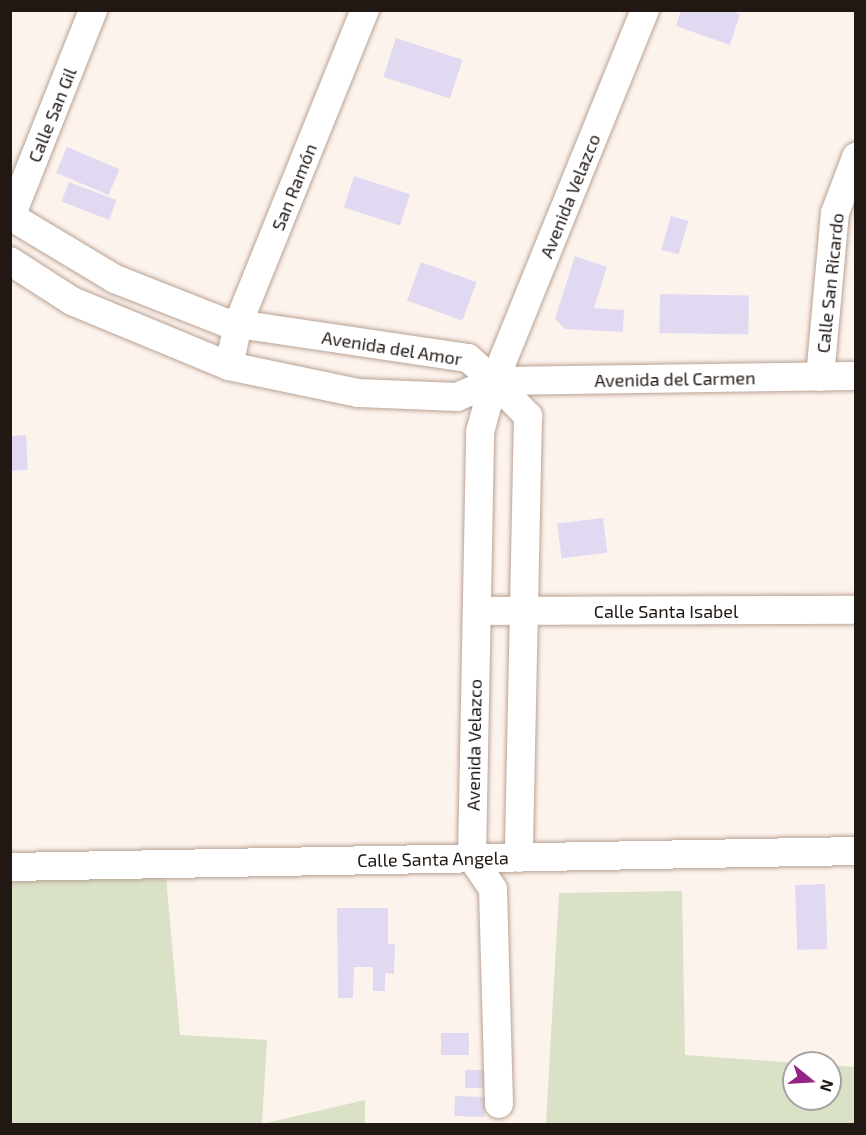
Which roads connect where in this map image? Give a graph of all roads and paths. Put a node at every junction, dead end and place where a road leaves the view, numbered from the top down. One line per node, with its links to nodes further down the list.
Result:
1 (93, 10): 5 (street, Calle San Gil)
2 (365, 10): 7 (street, San Ramón)
3 (645, 10): 11 (street, Avenida Velazco)
4 (855, 157): 10 (street, Calle San Ricardo)
5 (11, 217): 7 (street, Avenida del Amor)
6 (10, 261): 8 (street, Avenida del Amor)
7 (238, 324): 8 (street, San Ramón); 11 (street, Avenida del Amor)
8 (229, 366): 11 (street, Avenida del Amor)
9 (855, 376): 10 (street, Avenida del Carmen)
10 (820, 377): 11 (street, Avenida del Carmen)
11 (494, 381): 13 (street, Avenida Velazco); 14 (street)
12 (855, 610): 14 (street, Calle Santa Isabel)
13 (477, 611): 14 (street, Calle Santa Isabel); 16 (street, Avenida Velazco)
14 (524, 611): 17 (street)
15 (855, 851): 17 (street, Calle Santa Angela)
16 (472, 858): 17 (street, Calle Santa Angela); 18 (street, Calle Santa Angela); 19 (street)
17 (519, 858)
18 (10, 867)
19 (499, 1104)

